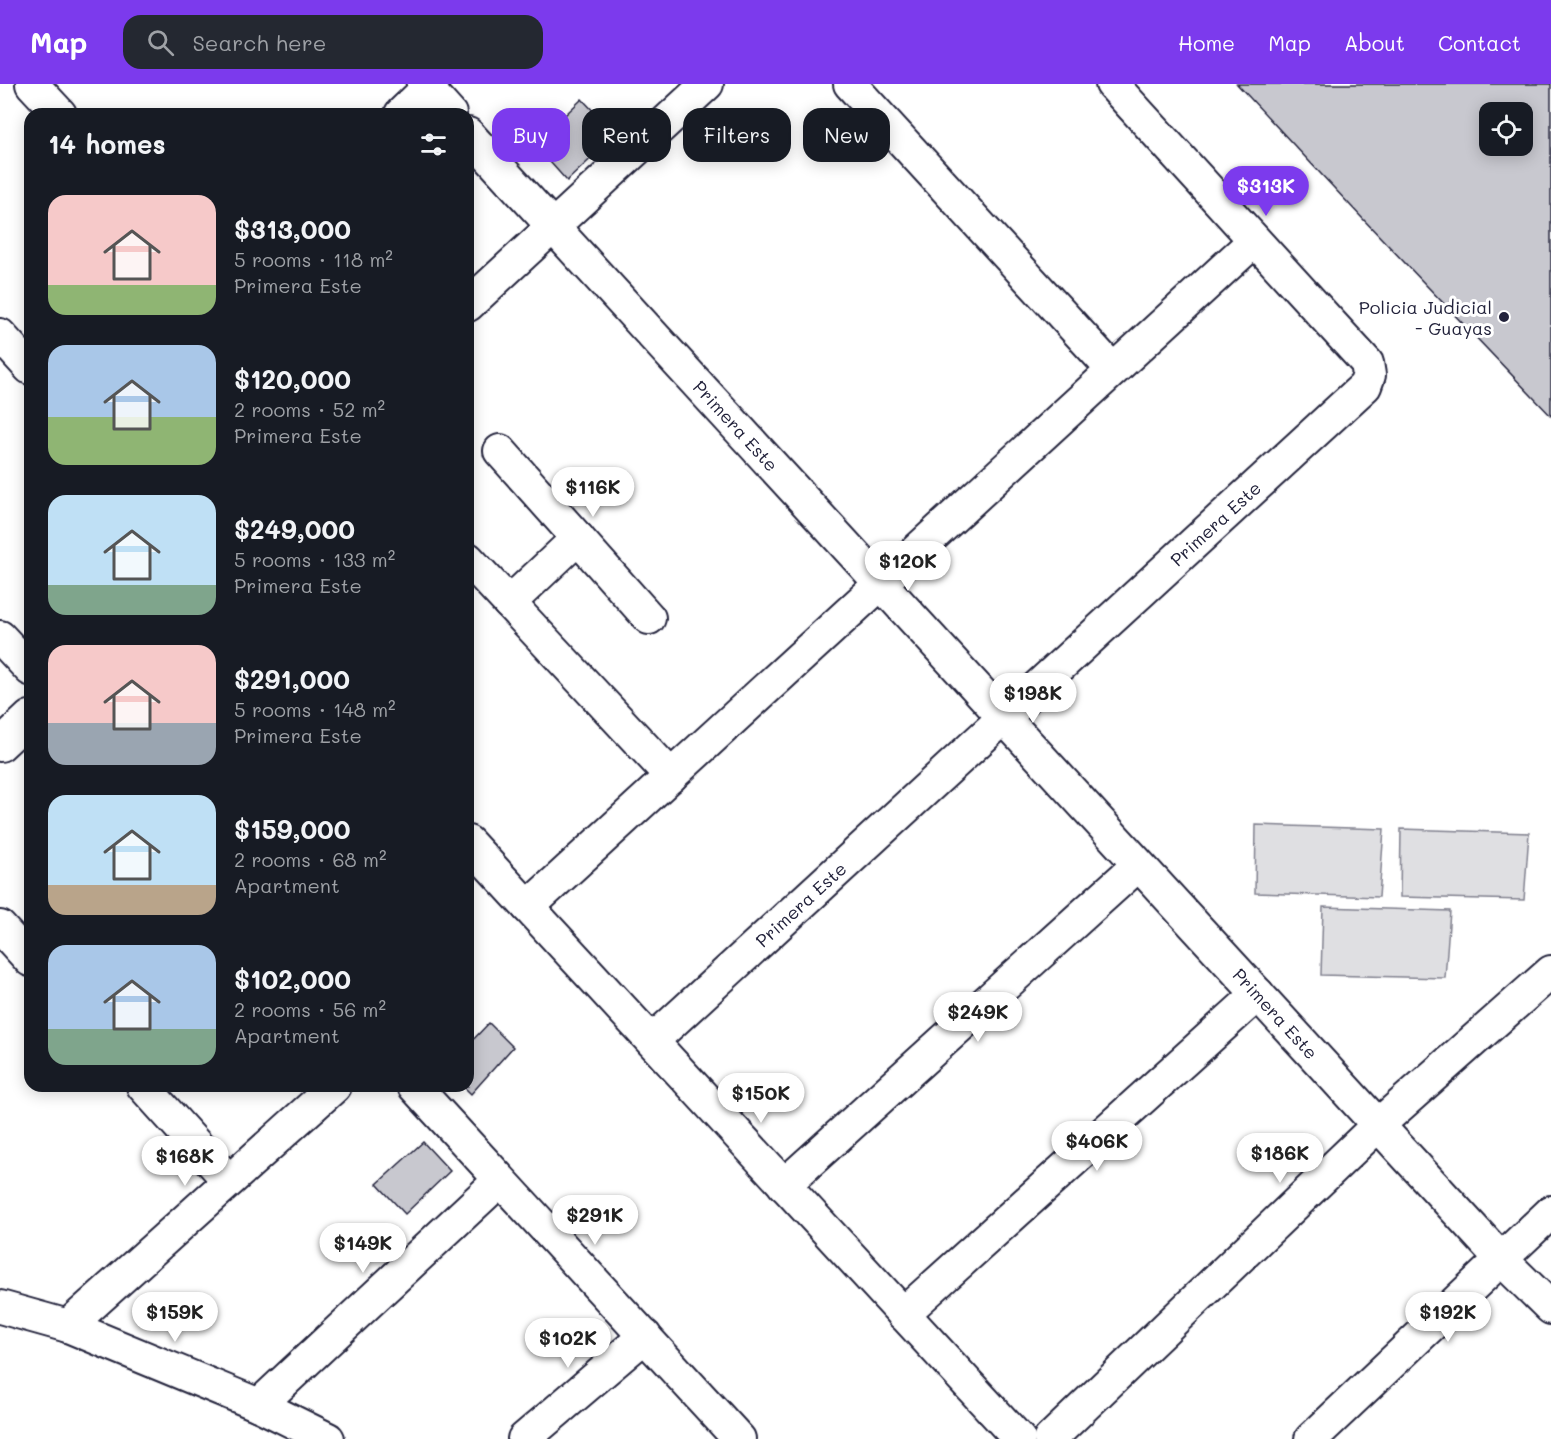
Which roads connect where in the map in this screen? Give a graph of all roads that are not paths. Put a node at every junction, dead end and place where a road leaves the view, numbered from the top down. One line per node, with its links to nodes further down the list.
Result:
1 (32, 84): 6 (street)
2 (707, 84): 10 (street)
3 (850, 84): 15 (street)
4 (1112, 84): 11 (street)
5 (427, 86): 7 (street); 8 (street)
6 (54, 108)
7 (407, 108)
8 (445, 108)
9 (474, 140): 10 (street, Primera Este)
10 (553, 226): 12 (street); 19 (street, Primera Este)
11 (1254, 241): 15 (street); 24 (street, Primera Este)
12 (474, 299)
13 (0, 335): 14 (street)
14 (24, 361)
15 (1113, 370): 19 (street)
16 (500, 451): 17 (street)
17 (578, 538): 20 (street); 21 (street)
18 (474, 566): 20 (street)
19 (881, 583): 24 (street, Primera Este); 27 (street)
20 (508, 603): 27 (street)
21 (649, 618)
22 (0, 636): 23 (street)
23 (24, 662)
24 (1004, 718): 29 (street, Primera Este); 35 (street, Primera Este)
25 (24, 723): 26 (street)
26 (0, 745)
27 (671, 776): 30 (street)
28 (474, 848): 30 (street)
29 (1138, 865): 34 (street, Primera Este); 42 (street)
30 (528, 907): 35 (street)
31 (0, 927): 32 (street)
32 (24, 953)
33 (1551, 972): 39 (street)
34 (1257, 994): 39 (street, Primera Este); 47 (street)
35 (652, 1041): 42 (street)
36 (148, 1092): 41 (street)
37 (328, 1092): 41 (street)
38 (419, 1092): 40 (street)
39 (1378, 1125): 44 (street, Primera Este); 55 (street)
40 (500, 1180): 49 (street); 50 (street)
41 (229, 1181): 48 (street)
42 (784, 1185): 47 (street)
43 (1551, 1212): 44 (street)
44 (1501, 1259): 46 (street, Primera Este); 56 (street)
45 (0, 1307): 48 (street)
46 (1551, 1308)
47 (903, 1314): 54 (street)
48 (68, 1326): 50 (street)
49 (645, 1336): 52 (street); 53 (street)
50 (259, 1405): 51 (street)
51 (328, 1439)
52 (524, 1439)
53 (739, 1439)
54 (1019, 1439)
55 (1050, 1439)
56 (1311, 1439)

